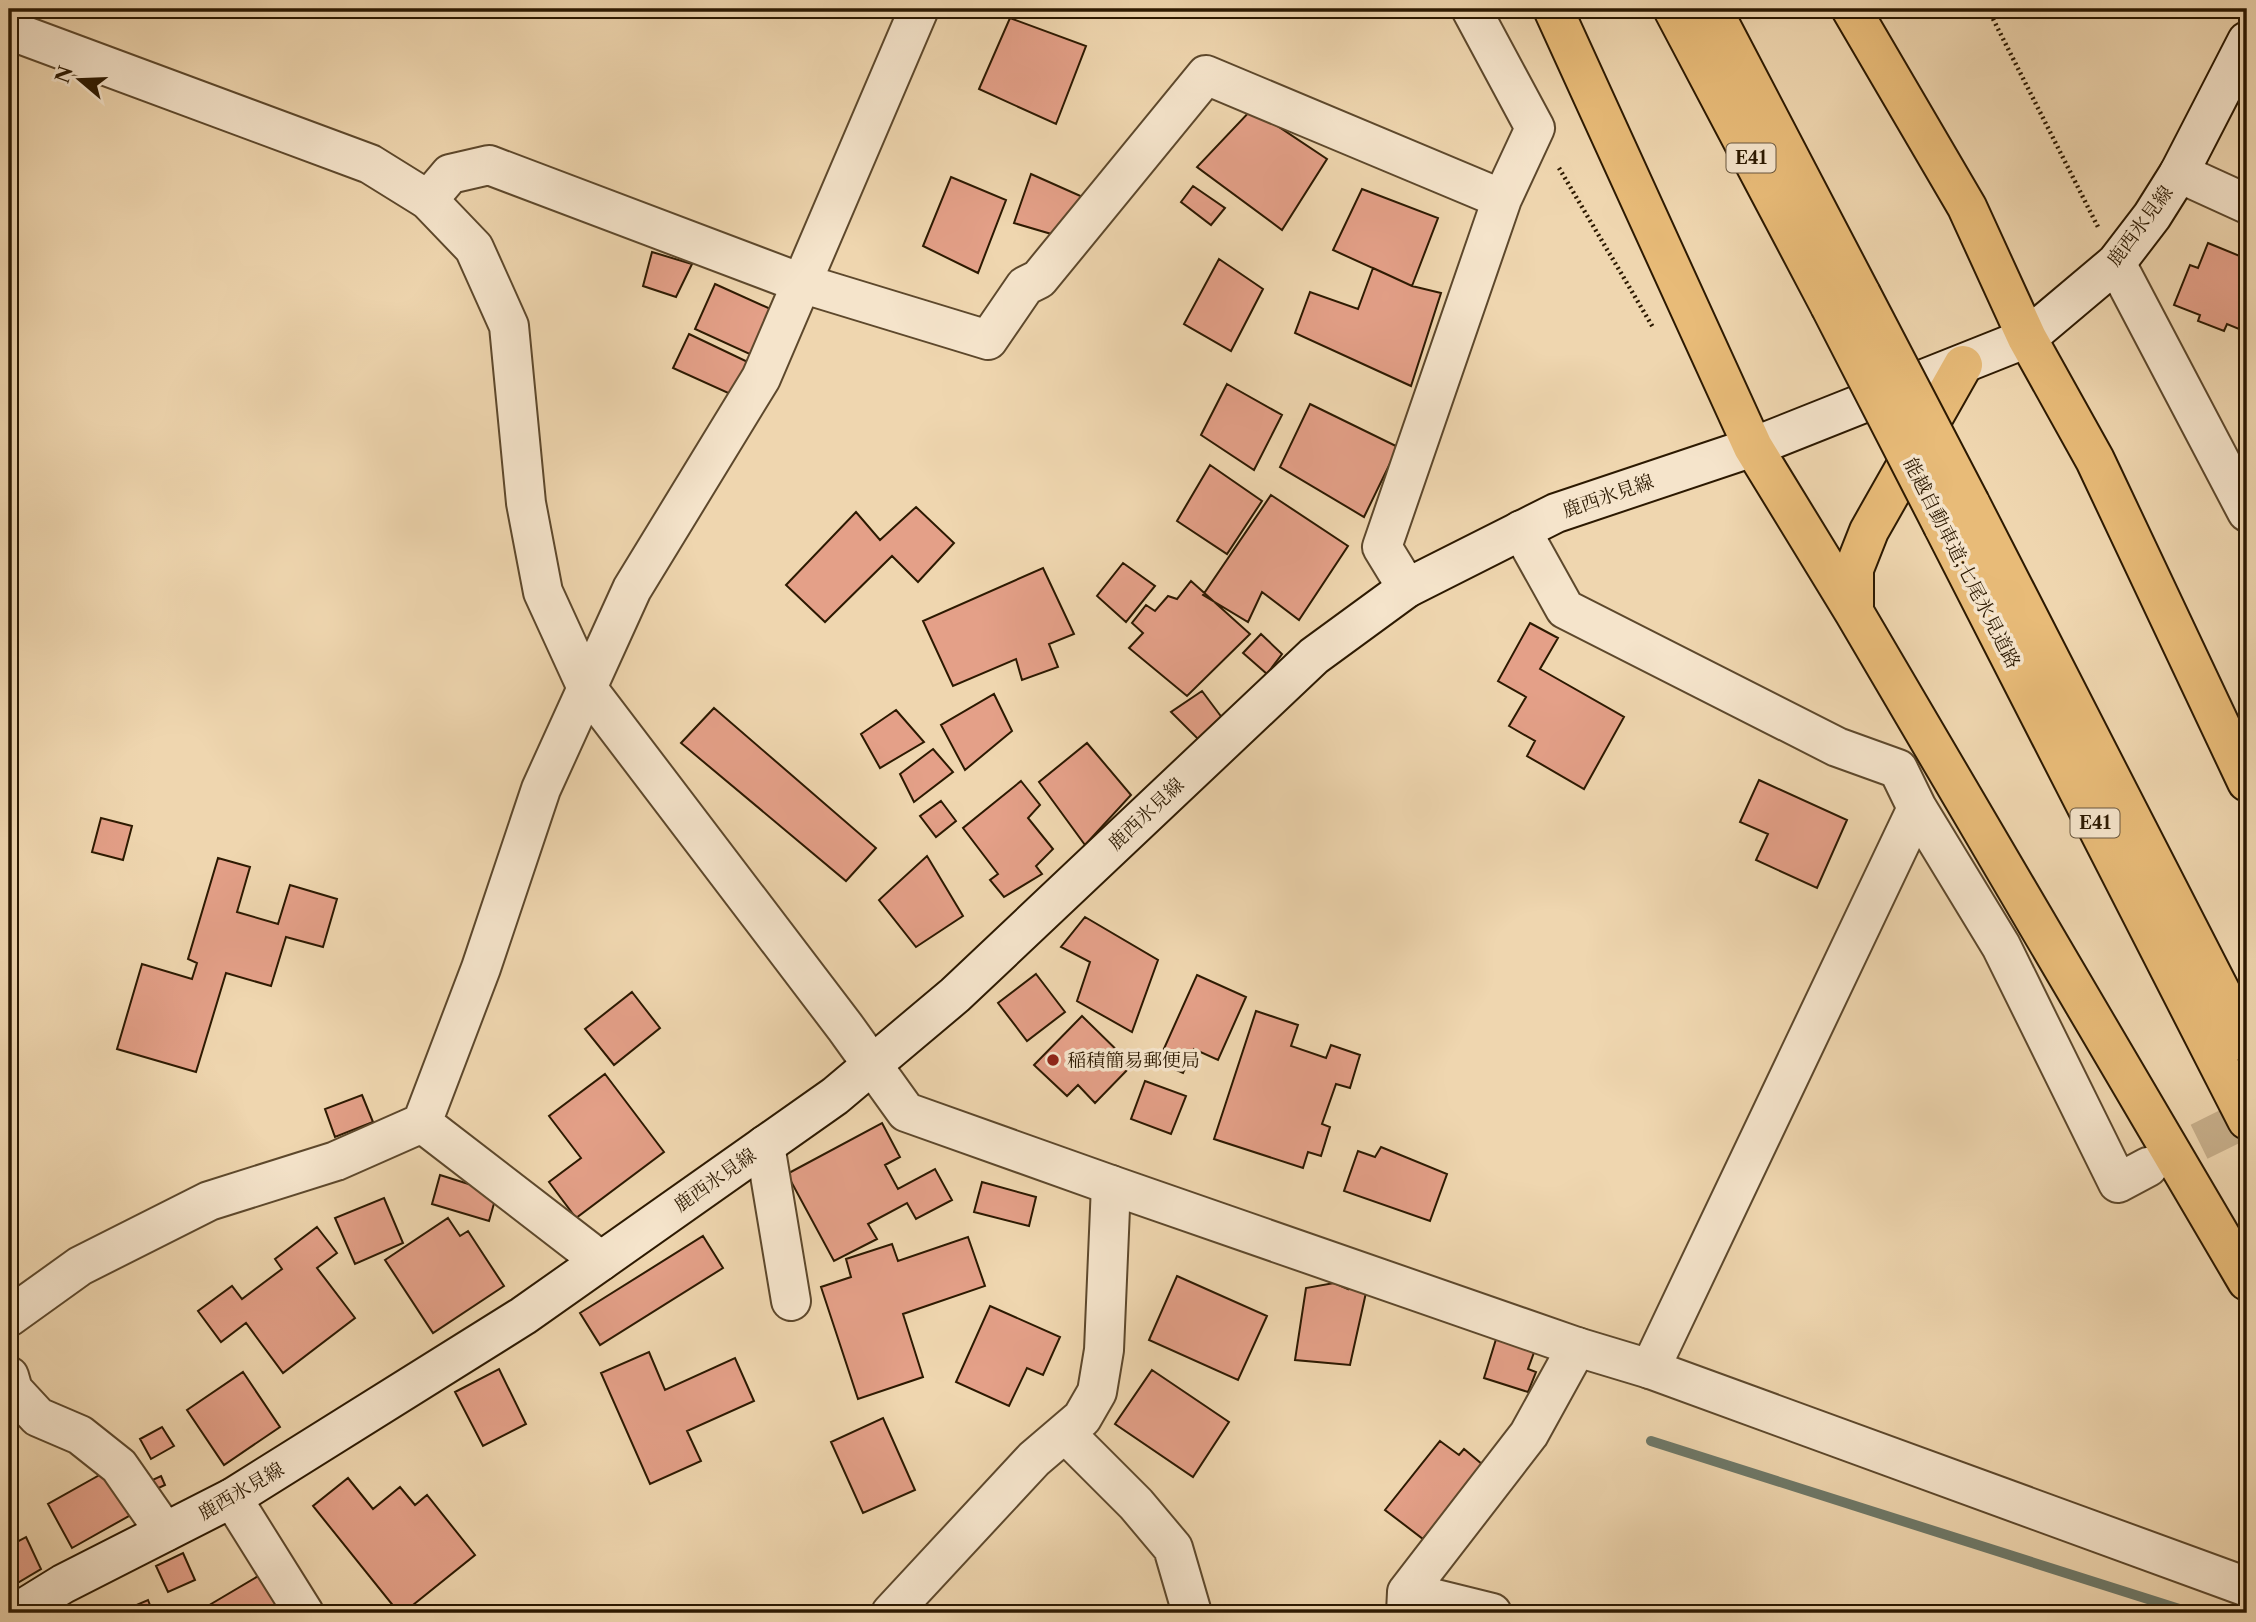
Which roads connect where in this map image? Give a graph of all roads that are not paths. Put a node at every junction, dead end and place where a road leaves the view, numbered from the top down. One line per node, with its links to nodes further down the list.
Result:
1 (919, 9): 14 (street)
2 (1471, 9): 10 (street)
3 (1553, 9): 18 (highway)
4 (1673, 9): 15 (highway, 能越自動車道;七尾氷見道路 / E41)
5 (1712, 9): 15 (highway, 能越自動車道;七尾氷見道路 / E41)
6 (1851, 9): 16 (highway)
7 (9, 30): 11 (street)
8 (2247, 41): 9 (street, 鹿西氷見線)
9 (2179, 173): 12 (street); 13 (street, 鹿西氷見線)
10 (1502, 199): 14 (street); 22 (street)
11 (428, 200): 14 (street); 24 (street)
12 (2247, 204)
13 (2116, 263): 16 (street, 鹿西氷見線); 19 (street)
14 (801, 283): 24 (street)
15 (1845, 300): 20 (highway, 能越自動車道;七尾氷見道路 / E41, bridge)
16 (2026, 338): 17 (street, 鹿西氷見線); 25 (highway)
17 (1964, 365): 18 (street, 鹿西氷見線); 23 (highway)
18 (1753, 447): 21 (street, 鹿西氷見線); 23 (highway)
19 (2247, 512)
20 (1956, 514): 27 (highway, 能越自動車道;七尾氷見道路 / E41); 29 (highway, 能越自動車道;七尾氷見道路 / E41)
21 (1521, 530): 22 (street, 鹿西氷見線); 26 (street)
22 (1407, 588): 28 (street, 鹿西氷見線)
23 (1854, 612): 35 (highway)
24 (587, 688): 28 (street); 30 (street)
25 (2247, 782)
26 (1917, 808): 32 (street); 39 (street)
27 (2247, 1043)
28 (872, 1063): 31 (street, 鹿西氷見線); 33 (street)
29 (2247, 1120)
30 (422, 1123): 34 (street); 37 (street)
31 (765, 1144): 34 (street, 鹿西氷見線); 36 (street)
32 (2148, 1167)
33 (1111, 1185): 38 (street); 41 (street)
34 (601, 1261): 42 (street, 鹿西氷見線)
35 (2247, 1281)
36 (791, 1301)
37 (9, 1317)
38 (1577, 1346): 39 (street); 45 (street)
39 (1650, 1369): 44 (street)
40 (9, 1376): 43 (street)
41 (1065, 1433): 48 (street); 49 (street)
42 (232, 1498): 43 (street, 鹿西氷見線); 47 (street)
43 (165, 1532): 46 (street, 鹿西氷見線)
44 (2247, 1587)
45 (1407, 1603): 50 (street)
46 (16, 1613)
47 (304, 1613)
48 (891, 1613)
49 (1192, 1613)
50 (1492, 1613)

